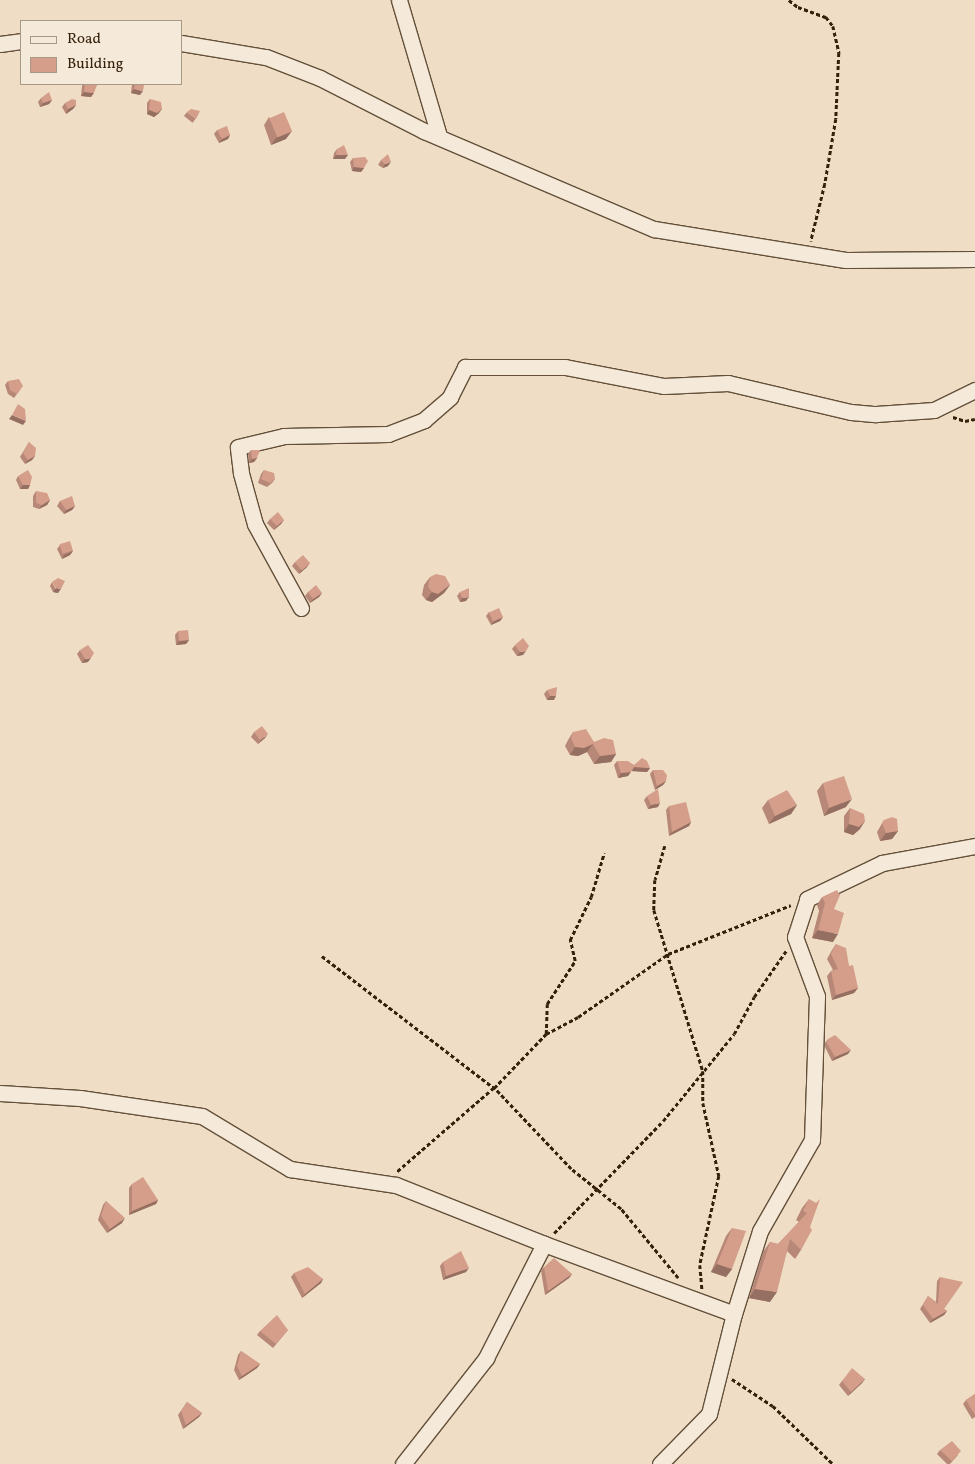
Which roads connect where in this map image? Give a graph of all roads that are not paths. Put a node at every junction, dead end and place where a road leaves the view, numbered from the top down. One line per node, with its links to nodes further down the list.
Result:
1 (399, 0): 5 (street)
2 (20, 41): 4 (street)
3 (182, 43): 5 (street)
4 (0, 44)
5 (439, 136): 6 (street)
6 (975, 259)
7 (975, 390): 8 (street)
8 (301, 608)
9 (975, 846): 12 (street)
10 (0, 1093): 11 (street)
11 (544, 1244): 12 (street); 13 (street)
12 (734, 1314): 14 (street)
13 (403, 1464)
14 (660, 1464)

